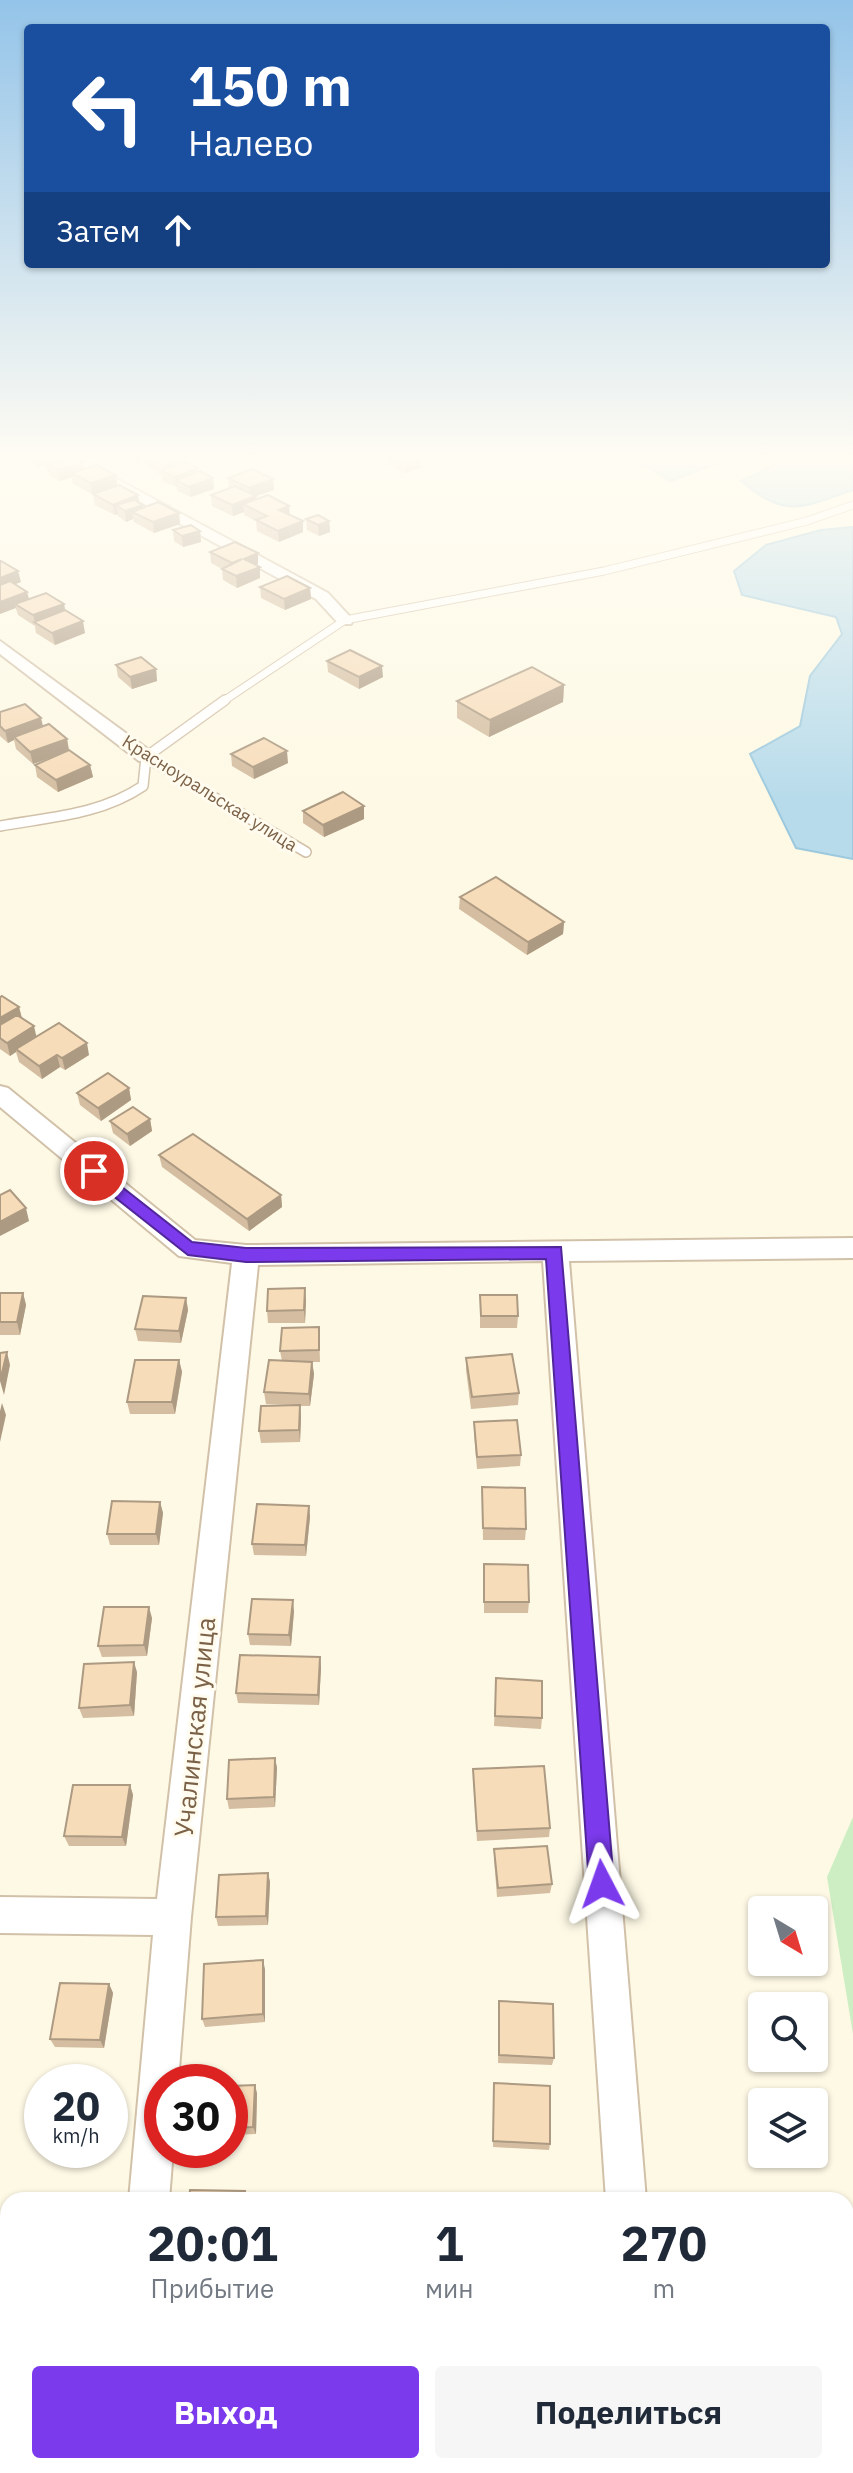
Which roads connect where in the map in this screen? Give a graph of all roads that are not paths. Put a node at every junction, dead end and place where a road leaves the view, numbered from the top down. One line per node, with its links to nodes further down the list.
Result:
1 (280, 573): 3 (street)
2 (591, 573): 3 (lane)
3 (345, 620): 5 (lane)
4 (0, 646): 5 (street, Красноуральская улица)
5 (146, 757): 6 (lane); 7 (lane, Красноуральская улица)
6 (0, 826)
7 (306, 852)
8 (0, 1094): 11 (street)
9 (853, 1248): 10 (street)
10 (555, 1252): 11 (street); 15 (street)
11 (246, 1255): 13 (street, Учалинская улица)
12 (0, 1915): 13 (street)
13 (173, 1917): 14 (street, Учалинская улица)
14 (150, 2192)
15 (625, 2192)

